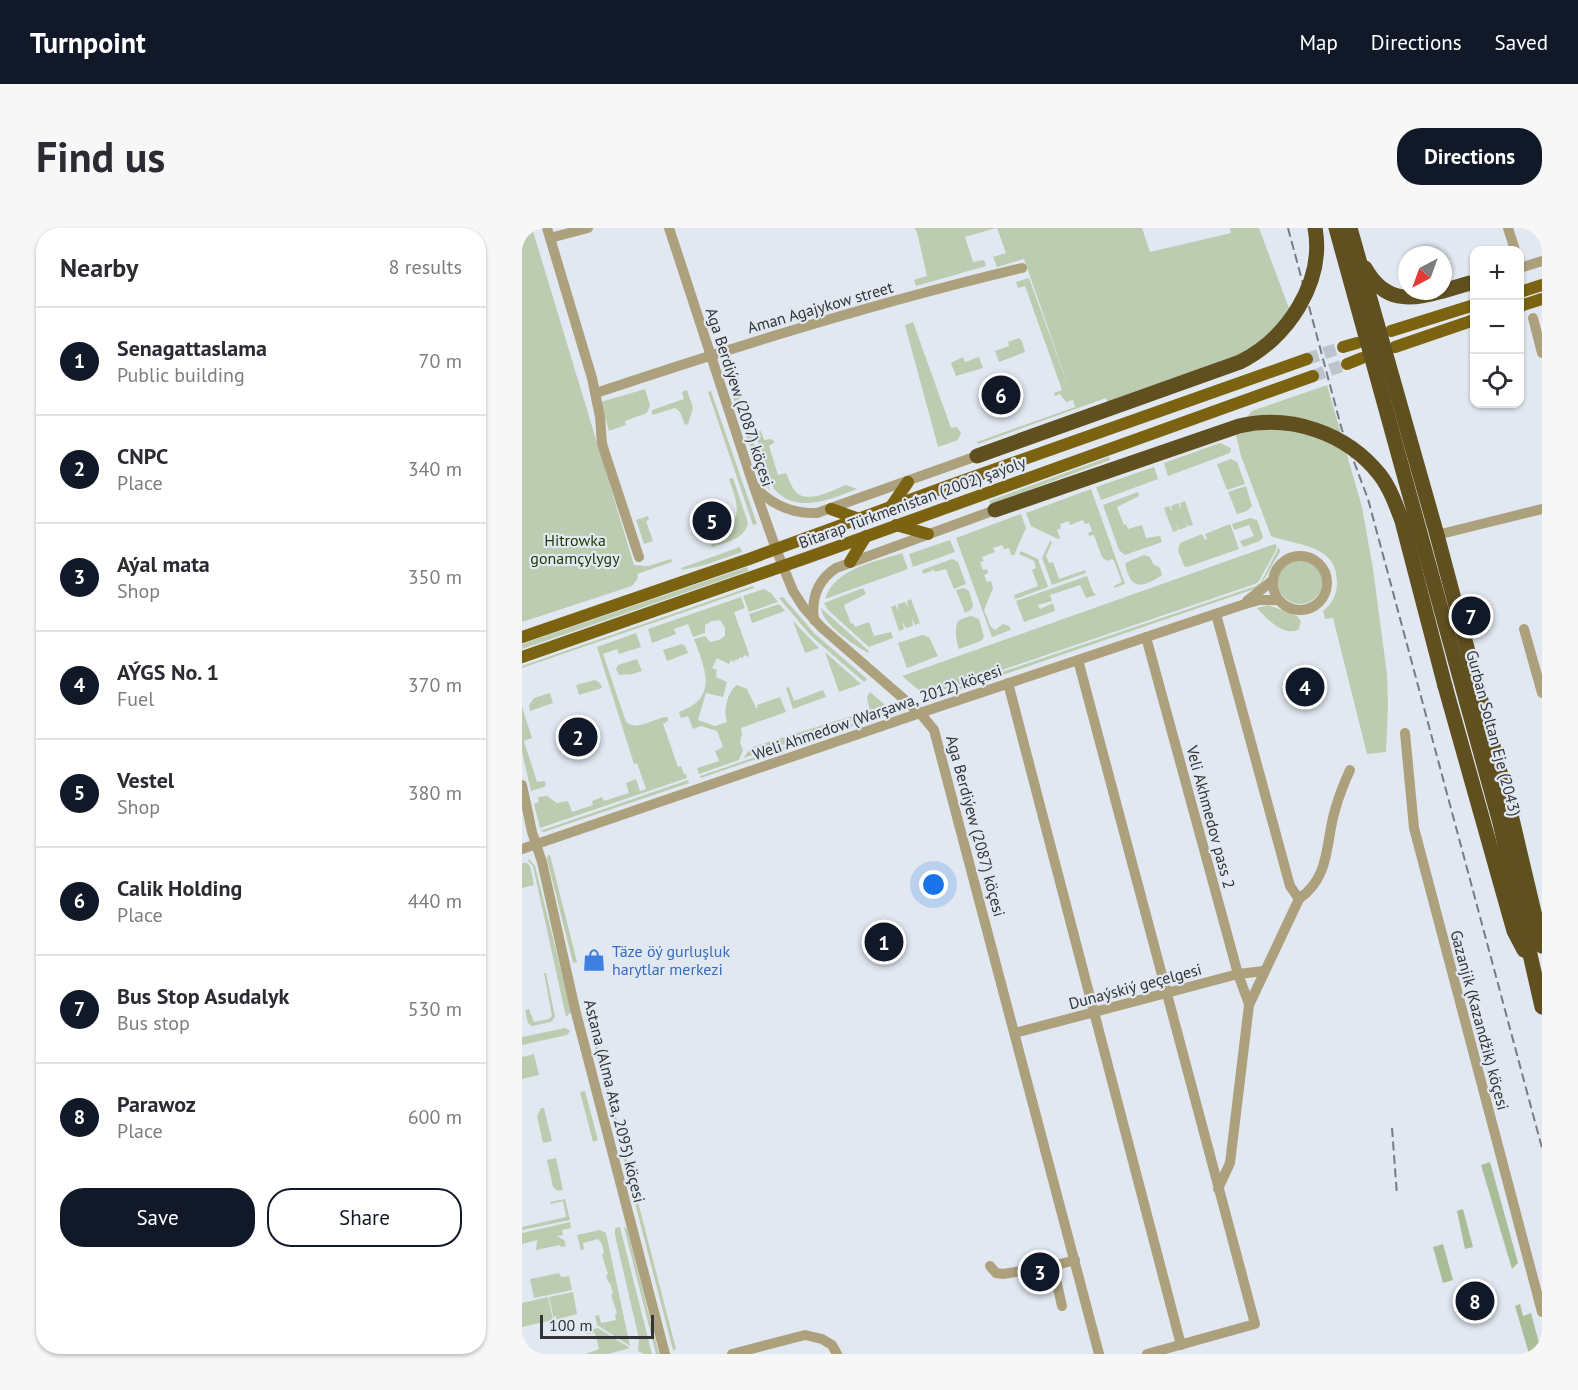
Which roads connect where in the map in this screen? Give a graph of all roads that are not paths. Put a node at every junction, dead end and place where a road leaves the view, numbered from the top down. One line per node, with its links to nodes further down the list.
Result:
1 (588, 228): 7 (street)
2 (669, 228): 28 (street, Aga Berdiýew (2087) köçesi)
3 (1315, 228): 34 (highway, bridge)
4 (1336, 228): 70 (highway, Gurban Soltan Eje (2043))
5 (1350, 228): 9 (highway, Gurban Soltan Eje (2043))
6 (1508, 228): 8 (street)
7 (548, 233): 33 (street)
8 (1514, 246)
9 (1356, 252): 17 (highway); 44 (highway, Gurban Soltan Eje (2043))
10 (1542, 261): 11 (street)
11 (1524, 267)
12 (1022, 268): 28 (street, Aman Agajykow street)
13 (1470, 283): 15 (highway)
14 (1542, 285): 16 (main road)
15 (1452, 288)
16 (1524, 291)
17 (1398, 296)
18 (1542, 299): 19 (main road)
19 (1524, 305)
20 (1470, 306): 23 (main road)
21 (1533, 318): 27 (street)
22 (1470, 322): 26 (main road)
23 (1391, 332)
24 (1358, 342): 25 (main road)
25 (1342, 347)
26 (1395, 347)
27 (1542, 353)
28 (710, 356): 33 (street, Aman Agajykow street); 36 (street, Aga Berdiýew (2087) köçesi)
29 (1362, 358): 31 (main road)
30 (1307, 359): 37 (main road, Bitarap Türkmenistan (2002) şaýoly)
31 (1347, 364)
32 (1313, 375): 42 (main road, Bitarap Türkmenistan (2002) şaýoly)
33 (596, 393): 47 (street)
34 (977, 456): 35 (street)
35 (908, 482): 37 (main road); 39 (street)
36 (753, 484): 39 (street); 46 (street, Aga Berdiýew (2087) köçesi)
37 (890, 508): 41 (main road, Bitarap Türkmenistan (2002) şaýoly)
38 (1542, 508): 44 (street)
39 (831, 509): 41 (main road)
40 (995, 510): 43 (street); 70 (highway, bridge)
41 (860, 519): 46 (main road, Bitarap Türkmenistan (2002) şaýoly)
42 (896, 525): 43 (main road); 45 (main road, Bitarap Türkmenistan (2002) şaýoly)
43 (928, 534): 48 (street)
44 (1437, 535): 69 (highway, Gurban Soltan Eje (2043))
45 (866, 536): 48 (main road); 49 (main road, Bitarap Türkmenistan (2002) şaýoly)
46 (776, 549): 49 (street, Aga Berdiýew (2087) köçesi); 56 (main road, Bitarap Türkmenistan (2002) şaýoly)
47 (639, 557)
48 (850, 562): 54 (street)
49 (783, 567): 54 (street, Aga Berdiýew (2087) köçesi); 58 (main road, Bitarap Türkmenistan (2002) şaýoly)
50 (1272, 581): 51 (street); 51 (street, Weli Ahmedow (Warşawa, 2012) köçesi); 52 (street, Weli Ahmedow (Warşawa, 2012) köçesi)
51 (1278, 600): 52 (street, Weli Ahmedow (Warşawa, 2012) köçesi)
52 (1242, 604): 53 (street, Weli Ahmedow (Warşawa, 2012) köçesi)
53 (1216, 614): 57 (street, Weli Ahmedow (Warşawa, 2012) köçesi); 68 (street)
54 (814, 620): 62 (street, Aga Berdiýew (2087) köçesi)
55 (1524, 629): 61 (street)
56 (522, 637)
57 (1146, 637): 59 (street, Weli Ahmedow (Warşawa, 2012) köçesi); 72 (street, Veli Akhmedov pass 2)
58 (522, 657)
59 (1078, 660): 60 (street, Weli Ahmedow (Warşawa, 2012) köçesi); 73 (street)
60 (1008, 684): 62 (street, Weli Ahmedow (Warşawa, 2012) köçesi); 76 (street)
61 (1542, 693)
62 (920, 712): 66 (street, Weli Ahmedow (Warşawa, 2012) köçesi); 77 (street, Aga Berdiýew (2087) köçesi)
63 (1405, 733): 83 (street, Gazanjik (Kazandžik) köçesi)
64 (1350, 770): 68 (street)
65 (522, 785): 66 (street, Astana (Alma Ata, 2095) köçesi)
66 (536, 844): 67 (street, Weli Ahmedow (Warşawa, 2012) köçesi); 85 (street, Astana (Alma Ata, 2095) köçesi)
67 (522, 849)
68 (1299, 899): 71 (street)
69 (1542, 946)
70 (1533, 964): 75 (highway, Gurban Soltan Eje (2043))
71 (1264, 971): 72 (street, Dunaýskiý geçelgesi); 74 (street)
72 (1238, 974): 73 (street, Dunaýskiý geçelgesi); 74 (street, Veli Akhmedov pass 2)
73 (1166, 993): 76 (street, Dunaýskiý geçelgesi); 78 (street)
74 (1249, 1005): 78 (street)
75 (1542, 1007)
76 (1094, 1012): 77 (street, Dunaýskiý geçelgesi); 84 (street)
77 (1015, 1033): 79 (street, Aga Berdiýew (2087) köçesi)
78 (1218, 1189): 84 (street)
79 (1075, 1260): 81 (street); 88 (street, Aga Berdiýew (2087) köçesi)
80 (990, 1266): 81 (street)
81 (1053, 1266): 82 (street)
82 (1062, 1306)
83 (1542, 1312)
84 (1181, 1345): 89 (street)
85 (665, 1354)
86 (732, 1354): 87 (street)
87 (837, 1354)
88 (1099, 1354)
89 (1148, 1354)

